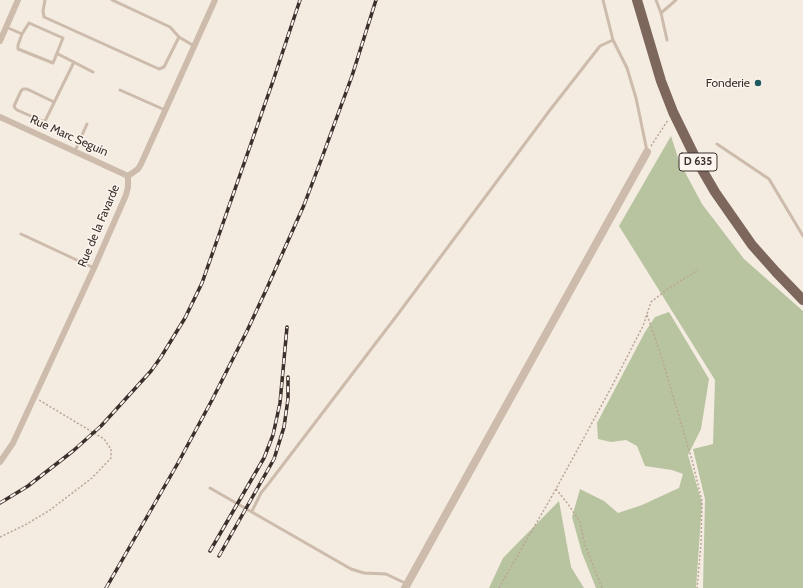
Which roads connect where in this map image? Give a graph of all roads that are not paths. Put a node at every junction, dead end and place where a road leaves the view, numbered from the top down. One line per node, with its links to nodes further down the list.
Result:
1 (18, 0): 10 (street)
2 (45, 0): 12 (lane)
3 (112, 0): 12 (lane)
4 (215, 0): 16 (street, Rue de la Favarde)
5 (603, 0): 13 (lane)
6 (637, 0): 32 (main road, D 635)
7 (656, 0): 9 (lane)
8 (676, 0): 9 (lane)
9 (661, 13): 14 (lane)
10 (6, 26): 11 (lane); 15 (street)
11 (22, 34): 17 (lane); 17 (lane)
12 (179, 37): 16 (lane)
13 (613, 40): 27 (lane); 35 (lane)
14 (667, 40)
15 (0, 41)
16 (194, 46): 22 (street, Rue de la Favarde)
17 (58, 54): 18 (lane)
18 (74, 62): 19 (lane); 21 (lane)
19 (93, 72)
20 (120, 90): 22 (lane)
21 (54, 102): 21 (lane)
22 (165, 110): 28 (street, Rue de la Favarde)
23 (0, 117): 26 (street, Rue Marc Seguin)
24 (87, 124): 26 (lane)
25 (717, 144): 30 (lane)
26 (75, 151): 28 (street, Rue Marc Seguin)
27 (648, 152): 36 (street)
28 (128, 176): 31 (street, Rue de la Favarde)
29 (20, 234): 31 (lane)
30 (803, 236)
31 (94, 268): 33 (street, Rue de la Favarde)
32 (803, 300)
33 (0, 462)
34 (210, 488): 35 (lane)
35 (252, 511): 36 (lane)
36 (406, 586)

